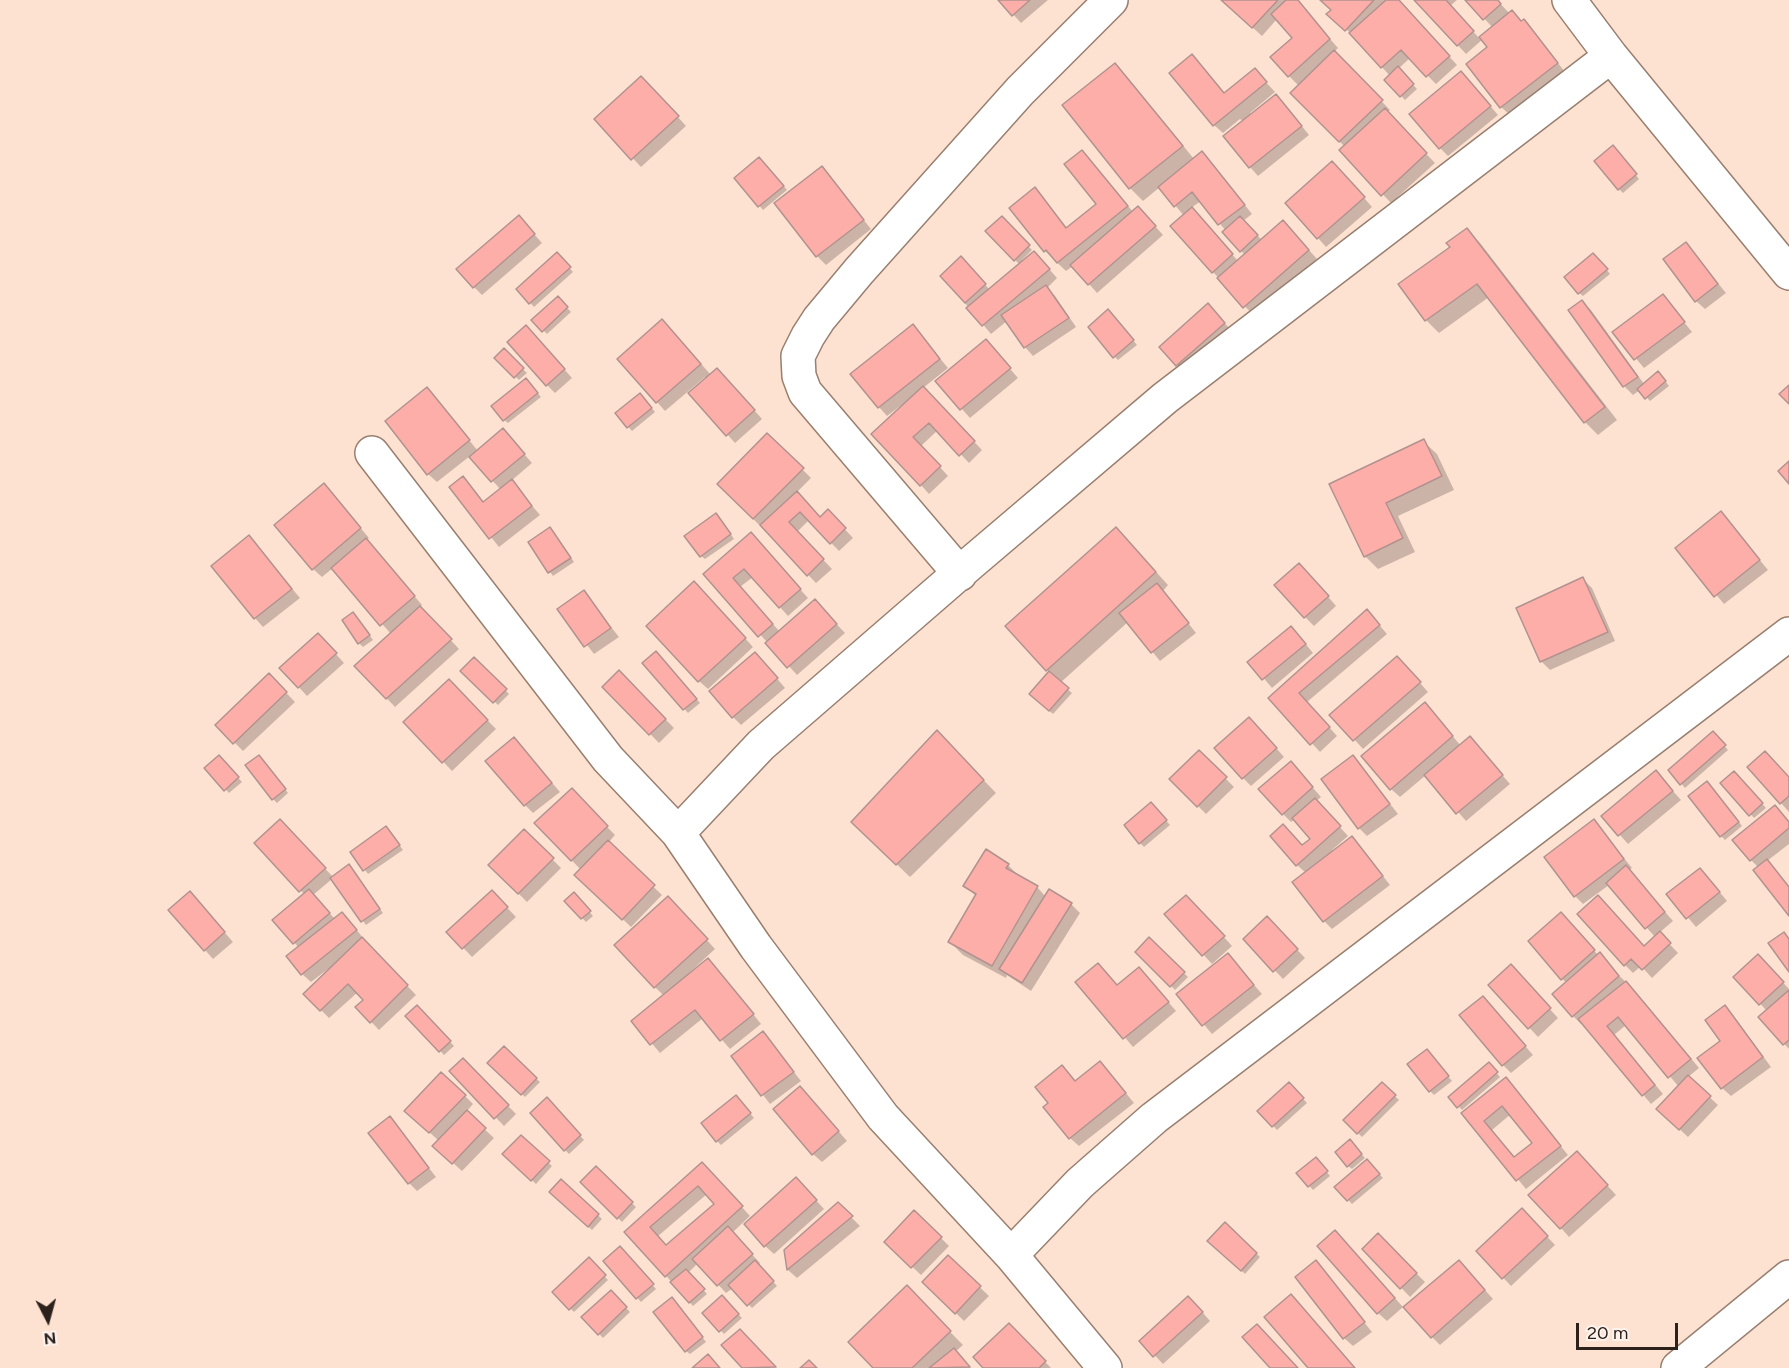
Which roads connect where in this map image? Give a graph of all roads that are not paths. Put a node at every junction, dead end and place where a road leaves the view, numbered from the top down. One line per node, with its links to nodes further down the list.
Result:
1 (1111, 0): 6 (street)
2 (1582, 5): 3 (street)
3 (1611, 56): 4 (street); 6 (street)
4 (1789, 273)
5 (372, 453): 8 (street)
6 (960, 574): 8 (street)
7 (1789, 634): 9 (street)
8 (678, 832): 9 (street)
9 (1011, 1255): 11 (street)
10 (1789, 1277): 12 (street)
11 (1105, 1368)
12 (1678, 1368)

